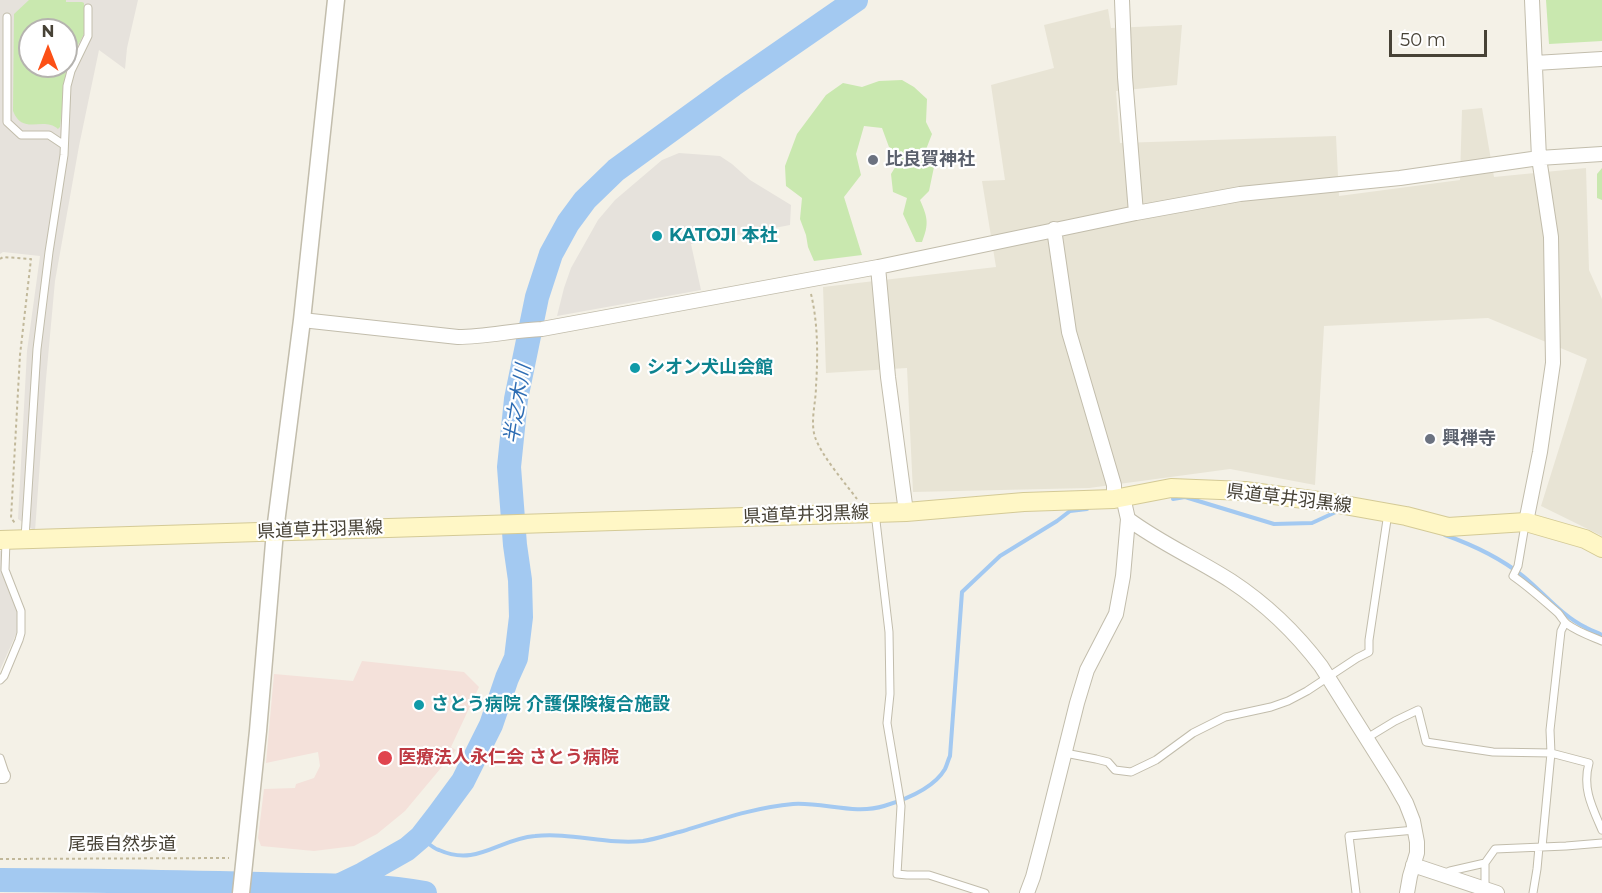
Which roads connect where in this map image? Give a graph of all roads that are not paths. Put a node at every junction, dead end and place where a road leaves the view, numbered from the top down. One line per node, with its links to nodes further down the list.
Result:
1 (336, 0): 14 (street)
2 (1122, 0): 11 (street)
3 (1532, 0): 7 (street)
4 (88, 8): 8 (lane)
5 (7, 17): 8 (lane)
6 (1602, 59): 7 (street)
7 (1535, 63): 10 (street)
8 (64, 145): 22 (lane)
9 (1602, 154): 10 (street)
10 (1539, 158): 11 (street); 20 (street)
11 (1136, 213): 12 (street)
12 (1054, 229): 13 (street); 15 (street)
13 (878, 267): 14 (street); 17 (street)
14 (302, 320): 21 (street)
15 (1119, 498): 17 (main road, 県道草井羽黒線); 18 (main road, 県道草井羽黒線); 19 (street)
16 (866, 509): 17 (main road, 県道草井羽黒線); 21 (main road, 県道草井羽黒線); 42 (lane)
17 (906, 512)
18 (1388, 513): 20 (main road, 県道草井羽黒線); 26 (lane)
19 (1128, 519): 26 (street); 29 (street)
20 (1526, 522): 23 (main road, 県道草井羽黒線); 24 (lane)
21 (275, 531): 22 (main road, 県道草井羽黒線); 41 (street)
22 (14, 537): 27 (lane)
23 (1602, 548)
24 (1565, 622): 25 (lane); 30 (lane)
25 (1602, 641)
26 (1327, 676): 28 (street); 29 (lane)
27 (0, 680)
28 (1367, 738): 30 (lane); 33 (street)
29 (1065, 753): 43 (street)
30 (1551, 753): 34 (lane); 36 (lane)
31 (0, 758): 32 (lane)
32 (1, 776)
33 (1415, 830): 38 (street); 44 (lane)
34 (1602, 830)
35 (1602, 843): 36 (lane)
36 (1540, 847): 37 (lane); 46 (lane)
37 (1485, 863): 39 (lane); 40 (lane)
38 (1413, 865): 39 (street); 45 (street)
39 (1444, 874): 40 (street)
40 (1491, 891)
41 (241, 893)
42 (985, 893)
43 (1027, 893)
44 (1356, 893)
45 (1407, 893)
46 (1533, 893)

